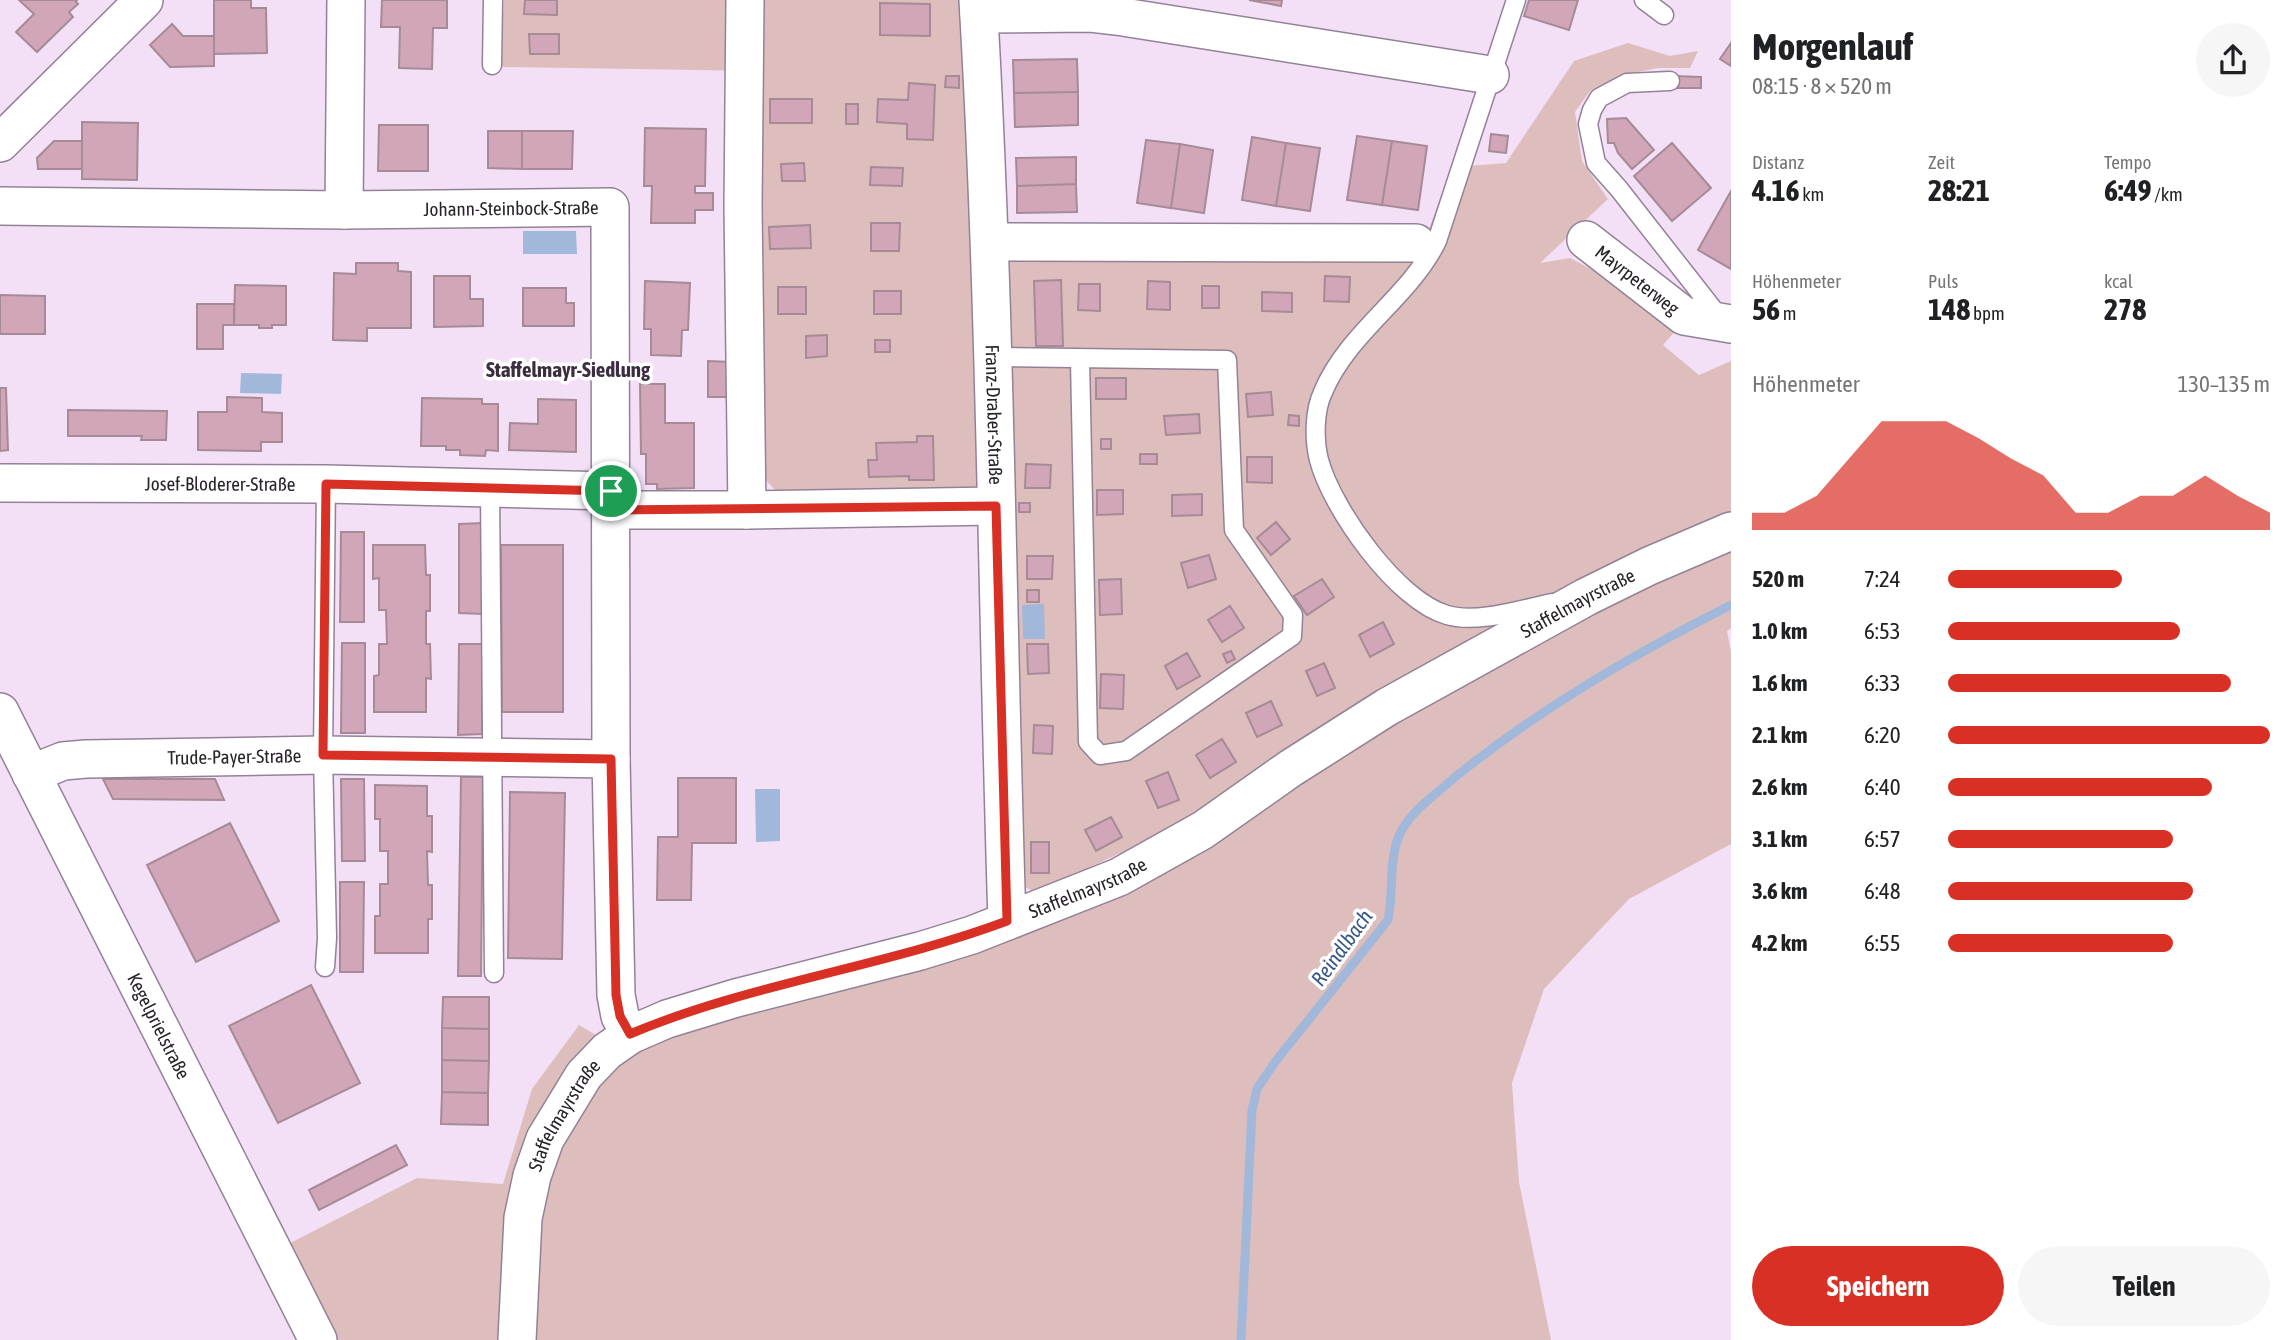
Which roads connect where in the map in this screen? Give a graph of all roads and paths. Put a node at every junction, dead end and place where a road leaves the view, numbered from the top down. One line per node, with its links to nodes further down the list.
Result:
1 (144, 0): 12 (street)
2 (346, 0): 14 (street)
3 (493, 0): 9 (lane)
4 (745, 0): 26 (street)
5 (1516, 0): 10 (lane)
6 (1644, 0): 8 (lane)
7 (978, 7): 10 (street, Franz-Draber-Straße); 16 (street, Franz-Draber-Straße)
8 (1664, 15)
9 (492, 65)
10 (1490, 75): 28 (lane)
11 (1670, 81): 18 (lane)
12 (0, 144)
13 (0, 206): 14 (street, Johann-Steinbock-Straße)
14 (344, 210): 24 (street, Johann-Steinbock-Straße)
15 (1586, 240): 18 (street, Mayrpeterweg)
16 (990, 242): 17 (street); 19 (street, Franz-Draber-Straße)
17 (1416, 243)
18 (1728, 324)
19 (991, 357): 20 (lane); 25 (street, Franz-Draber-Straße)
20 (1080, 360): 20 (lane)
21 (0, 483): 22 (street, Josef-Bloderer-Straße)
22 (326, 484): 23 (street, Josef-Bloderer-Straße); 30 (lane)
23 (490, 488): 24 (street, Josef-Bloderer-Straße); 31 (lane)
24 (611, 501): 26 (street, Josef-Bloderer-Straße); 32 (street, Johann-Steinbock-Straße)
25 (996, 506): 26 (street, Josef-Bloderer-Straße); 34 (street, Franz-Draber-Straße)
26 (747, 510)
27 (1731, 531): 28 (street, Staffelmayrstraße)
28 (1586, 597): 34 (street, Staffelmayrstraße)
29 (0, 712): 33 (street, Kegelprielstraße)
30 (323, 755): 31 (street, Trude-Payer-Straße); 33 (street, Trude-Payer-Straße); 35 (lane)
31 (491, 757): 32 (street, Trude-Payer-Straße); 36 (lane)
32 (611, 759): 37 (street, Johann-Steinbock-Straße)
33 (31, 774): 38 (street, Kegelprielstraße)
34 (1007, 921): 37 (street, Staffelmayrstraße)
35 (325, 967)
36 (494, 973)
37 (630, 1034): 39 (street, Staffelmayrstraße)
38 (317, 1340)
39 (517, 1340)

